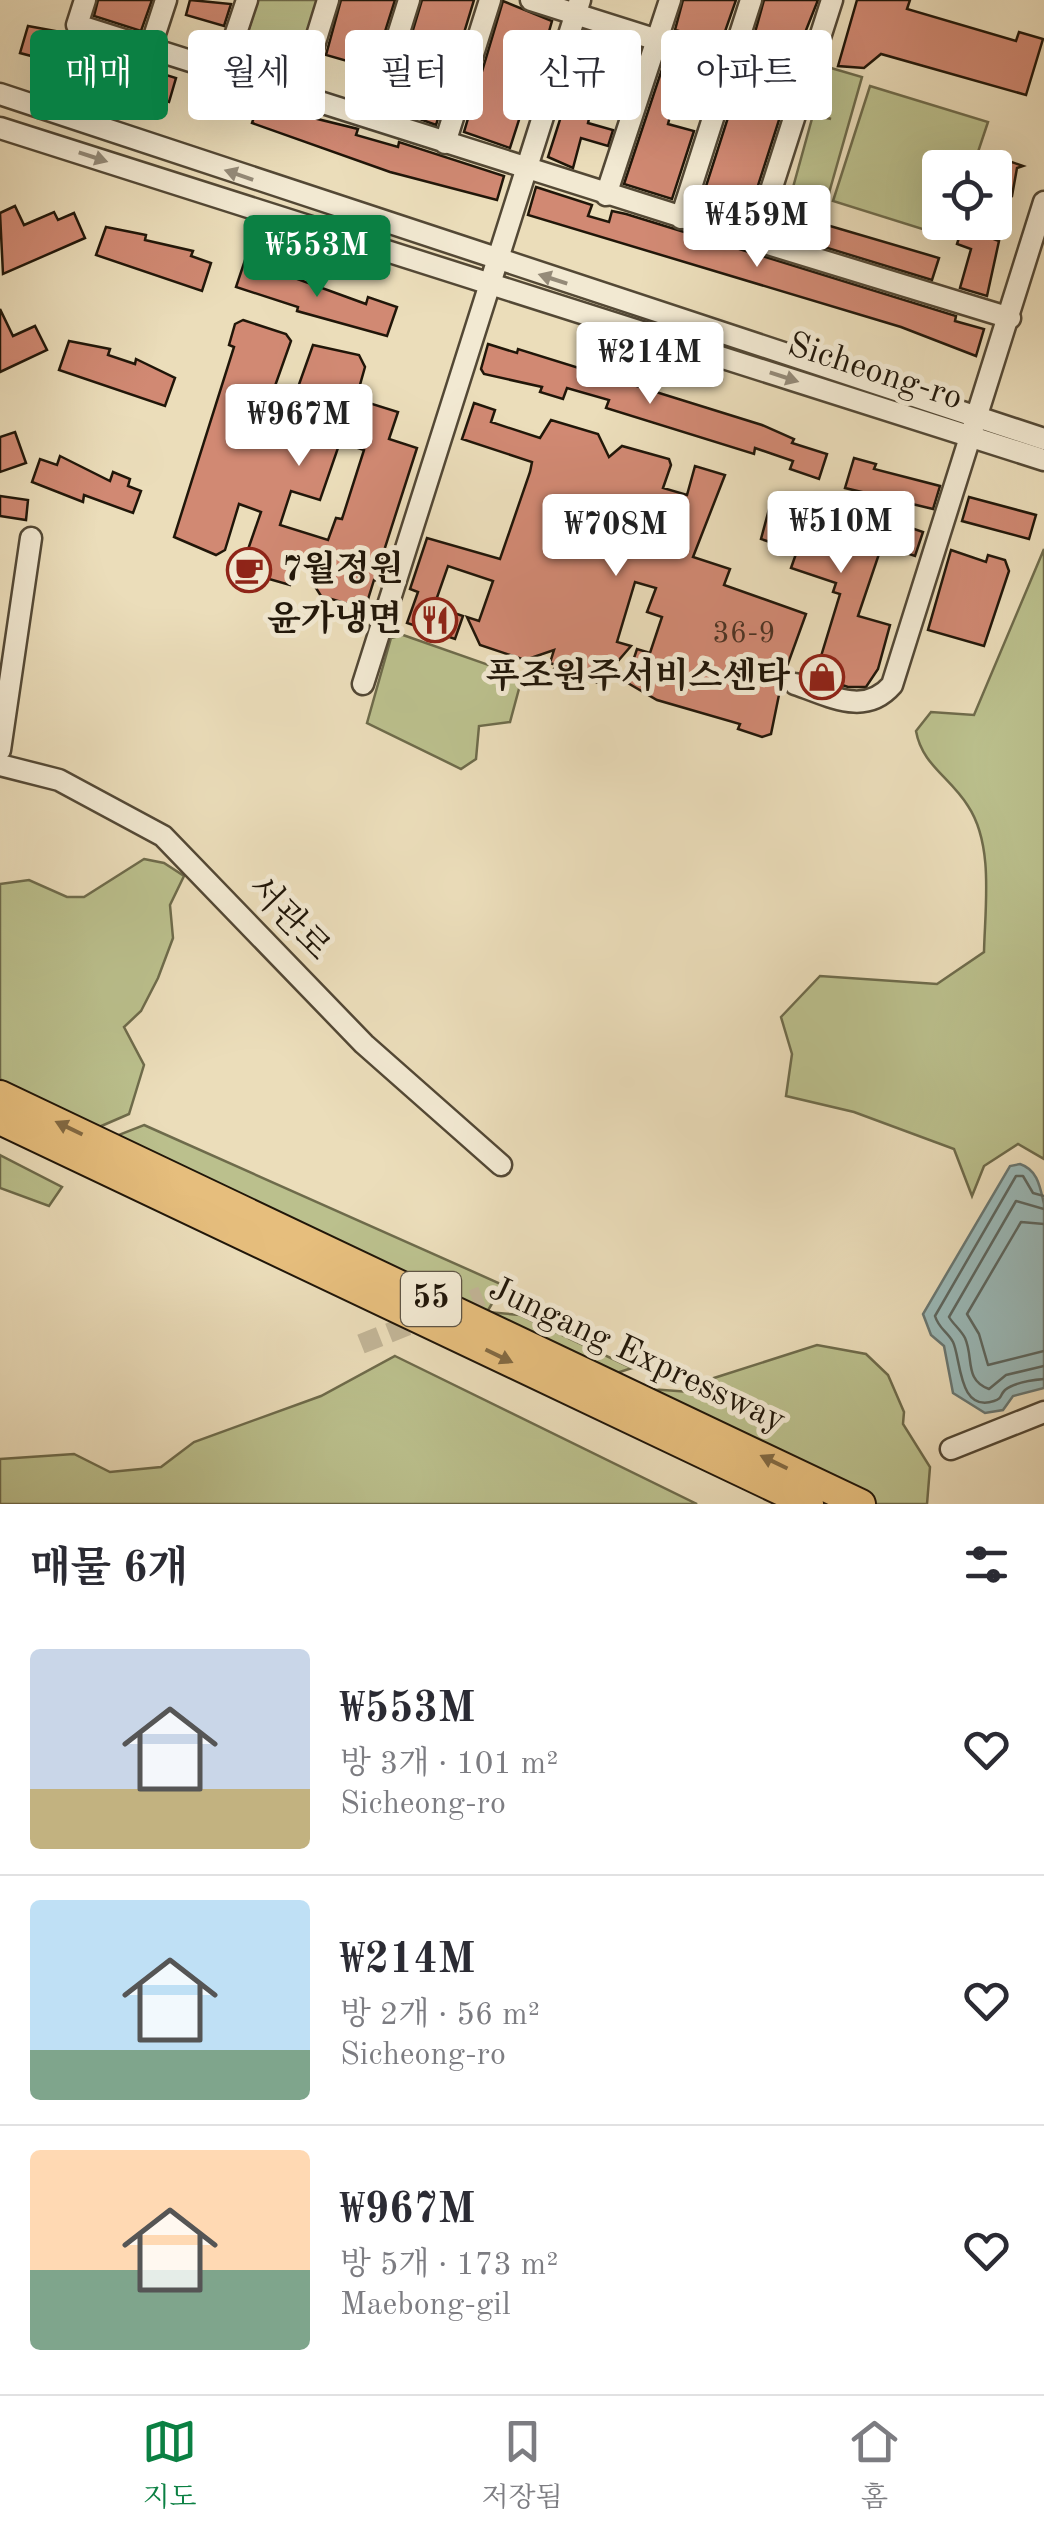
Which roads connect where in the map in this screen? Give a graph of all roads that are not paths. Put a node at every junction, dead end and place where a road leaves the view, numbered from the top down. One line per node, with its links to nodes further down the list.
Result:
1 (85, 0): 12 (street)
2 (166, 0): 13 (street)
3 (247, 0): 14 (street)
4 (328, 0): 15 (street)
5 (409, 0): 16 (street)
6 (490, 0): 26 (street)
7 (531, 0): 11 (street)
8 (670, 0): 19 (street)
9 (750, 0): 17 (street)
10 (832, 0): 18 (street)
11 (577, 7): 19 (street); 27 (street)
12 (92, 30)
13 (156, 30)
14 (237, 30)
15 (319, 30)
16 (400, 30)
17 (741, 30)
18 (823, 30)
19 (658, 39): 20 (street); 28 (street)
20 (661, 40)
21 (0, 94): 32 (street, Sicheong-ro, one-way to 21)
22 (378, 120): 26 (street)
23 (713, 120): 30 (street)
24 (795, 120): 31 (street)
25 (0, 128): 33 (street, Sicheong-ro, one-way to 33)
26 (445, 142): 27 (street)
27 (526, 168): 28 (street); 32 (street)
28 (606, 195): 30 (street)
29 (1044, 202): 34 (street, Sicheong-ro)
30 (681, 218): 31 (street)
31 (755, 240): 34 (street)
32 (497, 262): 33 (street); 35 (street, Sicheong-ro, one-way to 32)
33 (490, 284): 35 (street, Sicheong-ro, one-way to 35); 39 (street)
34 (1010, 318): 35 (street, Sicheong-ro)
35 (975, 427): 36 (street, Sicheong-ro); 37 (street, Sicheong-ro); 40 (street)
36 (1044, 439)
37 (1044, 460)
38 (31, 538): 41 (street)
39 (363, 684)
40 (795, 684)
41 (0, 750)
42 (0, 766): 45 (street, 서관로)
43 (0, 1095): 49 (highway, Jungang Expressway / 55, one-way to 43)
44 (0, 1120): 48 (highway, Jungang Expressway / 55, one-way to 48)
45 (501, 1165)
46 (1044, 1412): 47 (street)
47 (951, 1449)
48 (809, 1504)
49 (862, 1504)

